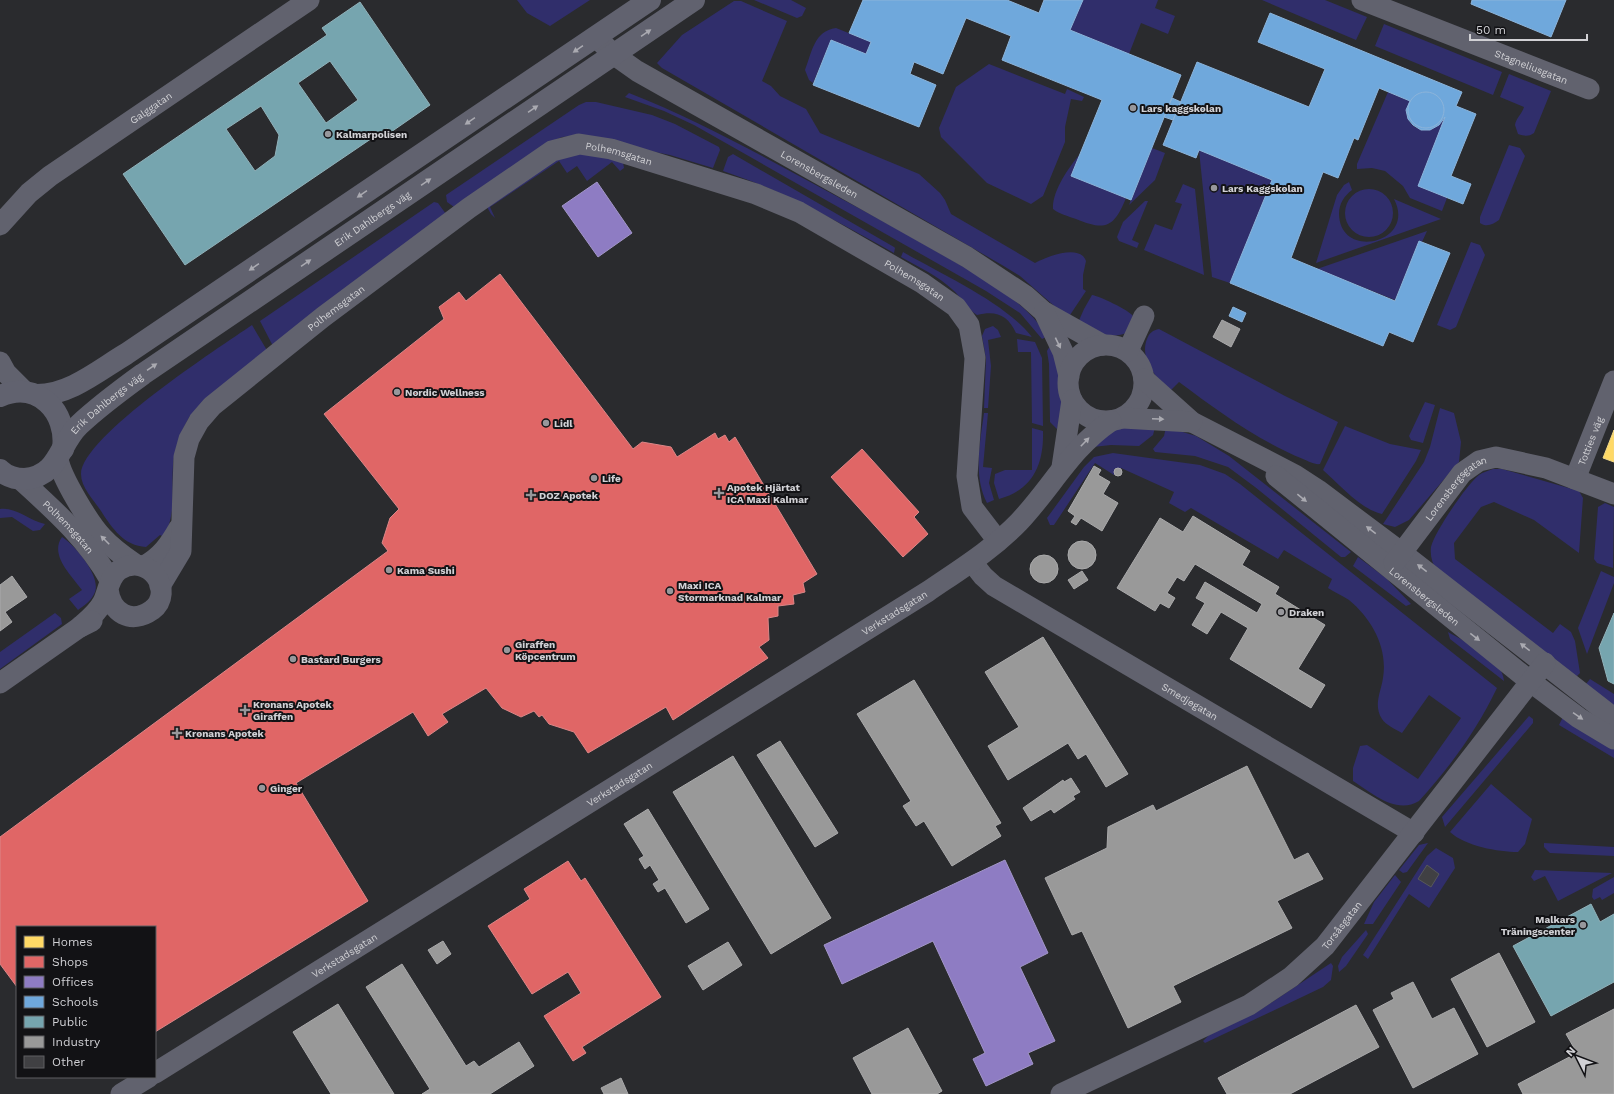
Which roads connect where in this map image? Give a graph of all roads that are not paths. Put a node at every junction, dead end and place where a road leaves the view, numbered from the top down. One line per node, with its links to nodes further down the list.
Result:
1 (309, 0): 8 (street, Galggatan)
2 (650, 0): 5 (main road)
3 (694, 0): 6 (main road, Erik Dahlbergs väg, one-way to 3)
4 (1362, 0): 7 (street, Stagneliusgatan)
5 (596, 37): 6 (street, Lorensbergsleden); 17 (main road, one-way to 17)
6 (614, 54): 9 (street, Lorensbergsleden); 23 (main road, Erik Dahlbergs väg, one-way to 6)
7 (1589, 89)
8 (0, 225)
9 (1044, 312): 11 (street, Lorensbergsleden); 14 (street, Lorensbergsleden, one-way to 14)
10 (1144, 316): 12 (street)
11 (1103, 345): 12 (street, Lorensbergsleden); 14 (street)
12 (1128, 352): 15 (street, Lorensbergsleden)
13 (0, 362): 17 (street)
14 (1069, 376): 19 (street, Lorensbergsleden)
15 (1144, 379): 20 (street); 21 (street, Lorensbergsleden)
16 (1614, 381): 26 (street, Totties väg)
17 (31, 393): 18 (main road); 23 (main road, Erik Dahlbergs väg)
18 (0, 396)
19 (1072, 400): 20 (street, Lorensbergsleden); 24 (street, Verkstadsgatan)
20 (1117, 420): 21 (street, Lorensbergsleden, one-way to 21); 24 (street, Verkstadsgatan, one-way to 20)
21 (1192, 422): 22 (street, Lorensbergsleden)
22 (1240, 447): 30 (street, Lorensbergsleden, one-way to 22); 33 (street, Lorensbergsleden, one-way to 33)
23 (60, 454): 25 (main road, Erik Dahlbergs väg); 32 (street, Polhemsgatan, one-way to 23)
24 (1062, 467): 29 (street, Verkstadsgatan)
25 (8, 476): 34 (street, Polhemsgatan)
26 (1575, 479): 27 (street, Lorensbergsgatan); 30 (street, Lorensbergsgatan)
27 (1614, 494)
28 (181, 526): 29 (street, Polhemsgatan); 32 (street, Polhemsgatan); 35 (street, Polhemsgatan)
29 (998, 541): 31 (street, Verkstadsgatan)
30 (1402, 553): 33 (street, Lorensbergsgatan); 38 (street, Lorensbergsleden, one-way to 30)
31 (972, 562): 43 (street, Smedjegatan); 44 (street, Verkstadsgatan)
32 (139, 565): 34 (street); 35 (street)
33 (1389, 569): 39 (street, Lorensbergsleden, one-way to 39)
34 (109, 585): 36 (street); 37 (street)
35 (160, 586): 36 (street)
36 (122, 614): 37 (street)
37 (80, 627): 40 (street)
38 (1546, 663): 39 (street, Torsåsgatan); 41 (street, Lorensbergsleden)
39 (1531, 682): 42 (street, Lorensbergsleden, one-way to 42); 43 (street, Torsåsgatan)
40 (0, 683)
41 (1614, 718)
42 (1614, 739)
43 (1414, 833): 47 (street, Torsåsgatan)
44 (156, 1072)
45 (147, 1078): 46 (street)
46 (122, 1094)
47 (1061, 1094)

